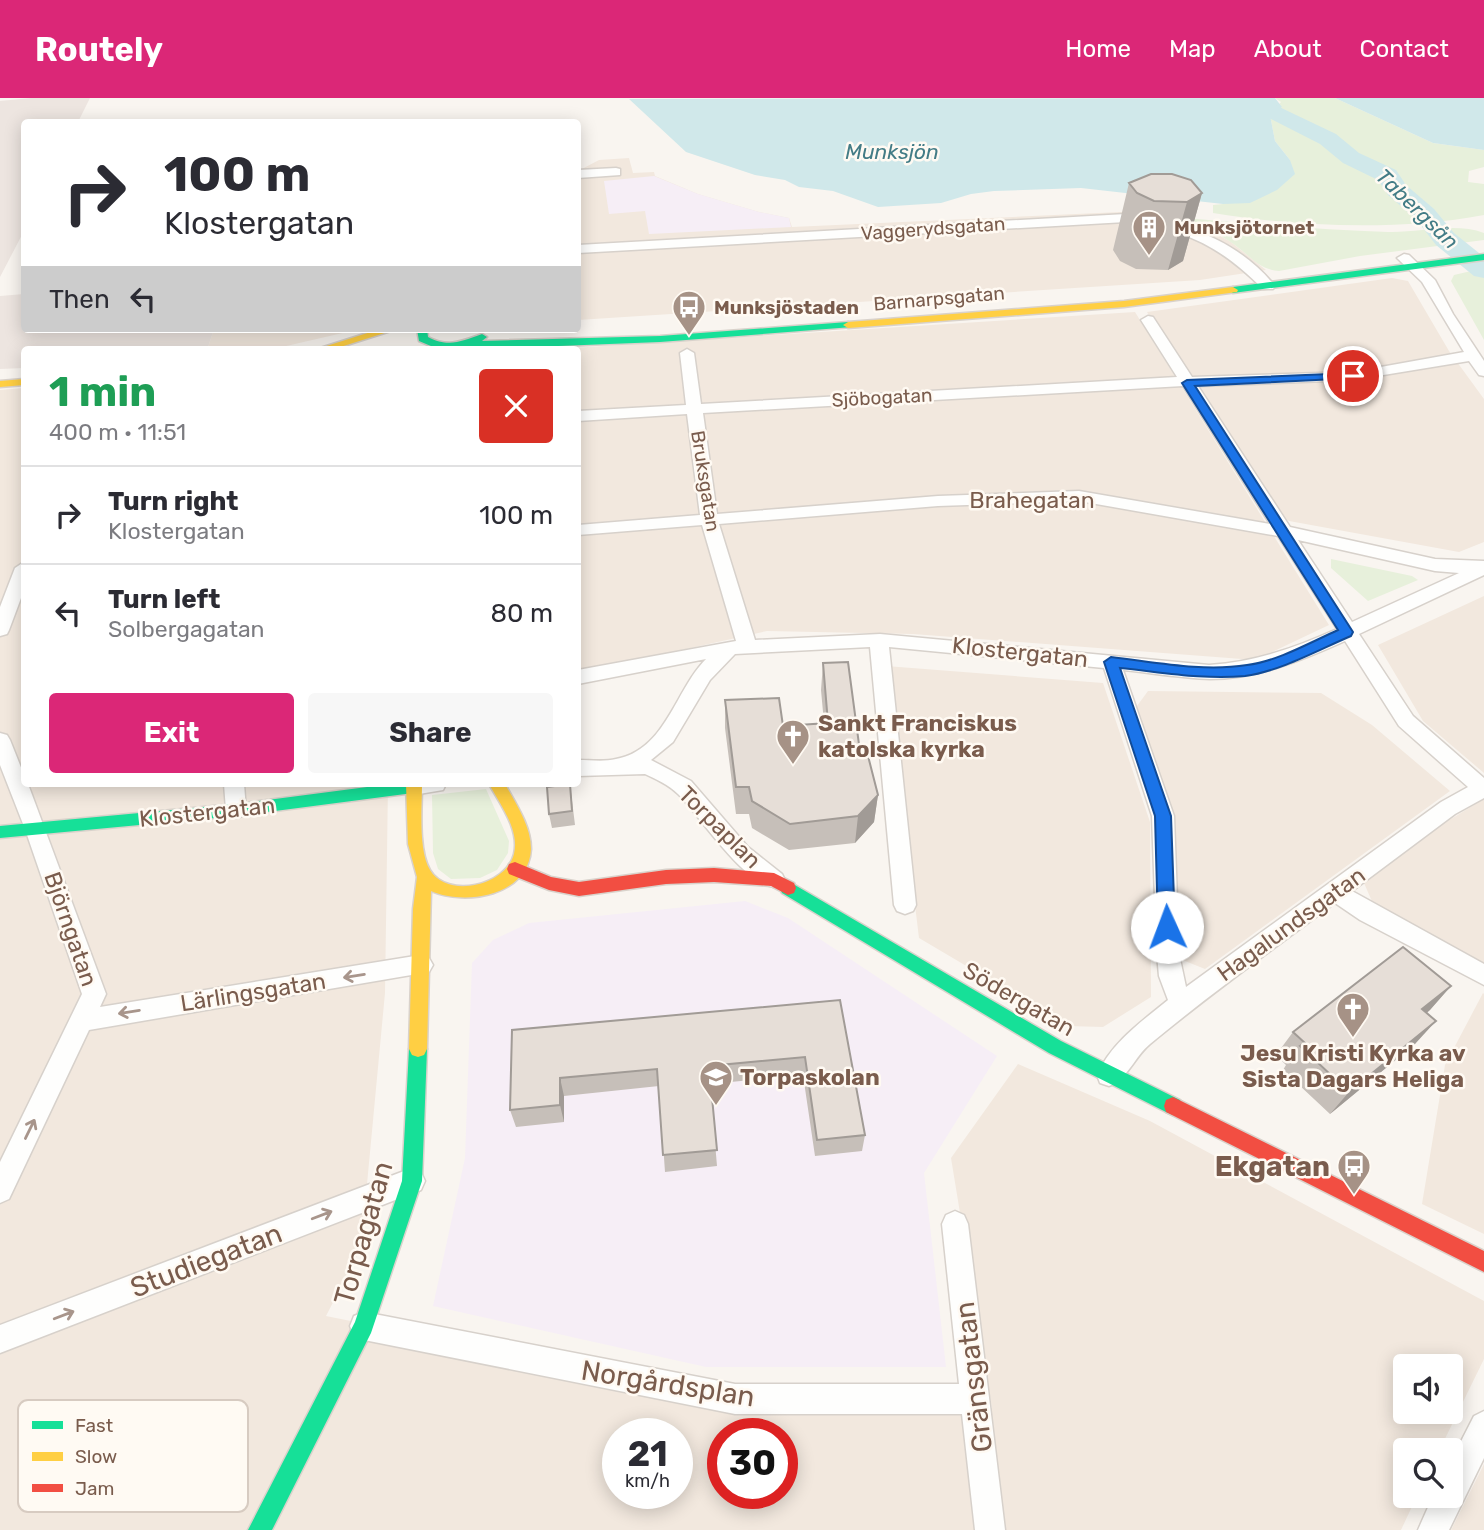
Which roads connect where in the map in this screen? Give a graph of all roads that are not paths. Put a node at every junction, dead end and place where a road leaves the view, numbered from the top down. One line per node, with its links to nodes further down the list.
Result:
1 (616, 172): 2 (street)
2 (581, 174)
3 (581, 249): 6 (street, Vaggerydsgatan)
4 (1483, 250): 5 (main road); 5 (main road)
5 (1410, 263): 6 (main road, Barnarpsgatan); 18 (street)
6 (1265, 283): 9 (main road, Barnarpsgatan); 16 (main road, Barnarpsgatan)
7 (1148, 320): 22 (street)
8 (483, 333): 15 (main road)
9 (581, 333)
10 (426, 336): 11 (main road); 14 (main road, Barnarpsgatan)
11 (396, 341): 12 (main road); 13 (main road)
12 (353, 346)
13 (379, 346)
14 (450, 346)
15 (460, 346)
16 (501, 346)
17 (687, 353): 23 (street, Bruksgatan)
18 (1472, 356): 19 (street); 22 (street, Sjöbogatan)
19 (1484, 372)
20 (21, 382): 21 (main road)
21 (0, 383)
22 (1187, 383): 23 (street, Sjöbogatan); 27 (street)
23 (696, 410): 24 (street, Sjöbogatan); 25 (street, Bruksgatan)
24 (581, 416)
25 (709, 519): 26 (street, Brahegatan); 27 (street, Brahegatan); 35 (street, Bruksgatan)
26 (581, 530)
27 (1282, 531): 28 (street, Brahegatan); 33 (street)
28 (1483, 568): 33 (street, Klostergatan)
29 (21, 571): 30 (street)
30 (0, 574)
31 (21, 578): 32 (street)
32 (0, 630)
33 (1346, 632): 36 (street, Klostergatan); 45 (street)
34 (880, 640): 35 (street, Klostergatan); 36 (street, Klostergatan); 54 (street)
35 (738, 647): 37 (street, Klostergatan); 39 (street, Torpaplan)
36 (1111, 662): 58 (street)
37 (581, 676)
38 (0, 740): 47 (street, Björngatan)
39 (625, 765): 40 (street, Torpaplan); 51 (street, Torpaplan)
40 (581, 768)
41 (234, 787): 46 (street)
42 (399, 787): 46 (main road, Klostergatan)
43 (413, 787): 50 (main road)
44 (498, 787): 49 (main road)
45 (1482, 787): 53 (street, Hagalundsgatan)
46 (236, 810): 47 (main road, Klostergatan)
47 (36, 829): 48 (main road, Klostergatan); 59 (street, Björngatan)
48 (0, 832)
49 (516, 869): 51 (main road, Södergatan); 52 (main road)
50 (425, 877): 52 (main road); 55 (main road, Torpagatan)
51 (774, 880): 60 (main road, Södergatan)
52 (456, 891): 55 (main road)
53 (1336, 892): 57 (street); 58 (street, Hagalundsgatan)
54 (905, 905)
55 (422, 926): 56 (main road, Torpagatan)
56 (421, 965): 59 (street, Lärlingsgatan, one-way to 59); 61 (main road, Torpagatan)
57 (1484, 975)
58 (1181, 1004): 60 (street, Hagalundsgatan)
59 (84, 1020): 62 (street, Björngatan, one-way to 59)
60 (1109, 1075): 64 (main road, Södergatan)
61 (412, 1181): 65 (main road, Torpagatan); 66 (street, Studiegatan, one-way to 61)
62 (0, 1190)
63 (955, 1224): 67 (street, Gränsgatan)
64 (1484, 1262)
65 (363, 1326): 67 (street, Norgårdsplan); 71 (main road, Torpagatan)
66 (0, 1339)
67 (976, 1399): 72 (street, Gränsgatan)
68 (1484, 1426): 69 (street)
69 (1463, 1469)
70 (1444, 1508): 73 (street)
71 (260, 1530)
72 (990, 1530)
73 (1433, 1530)

